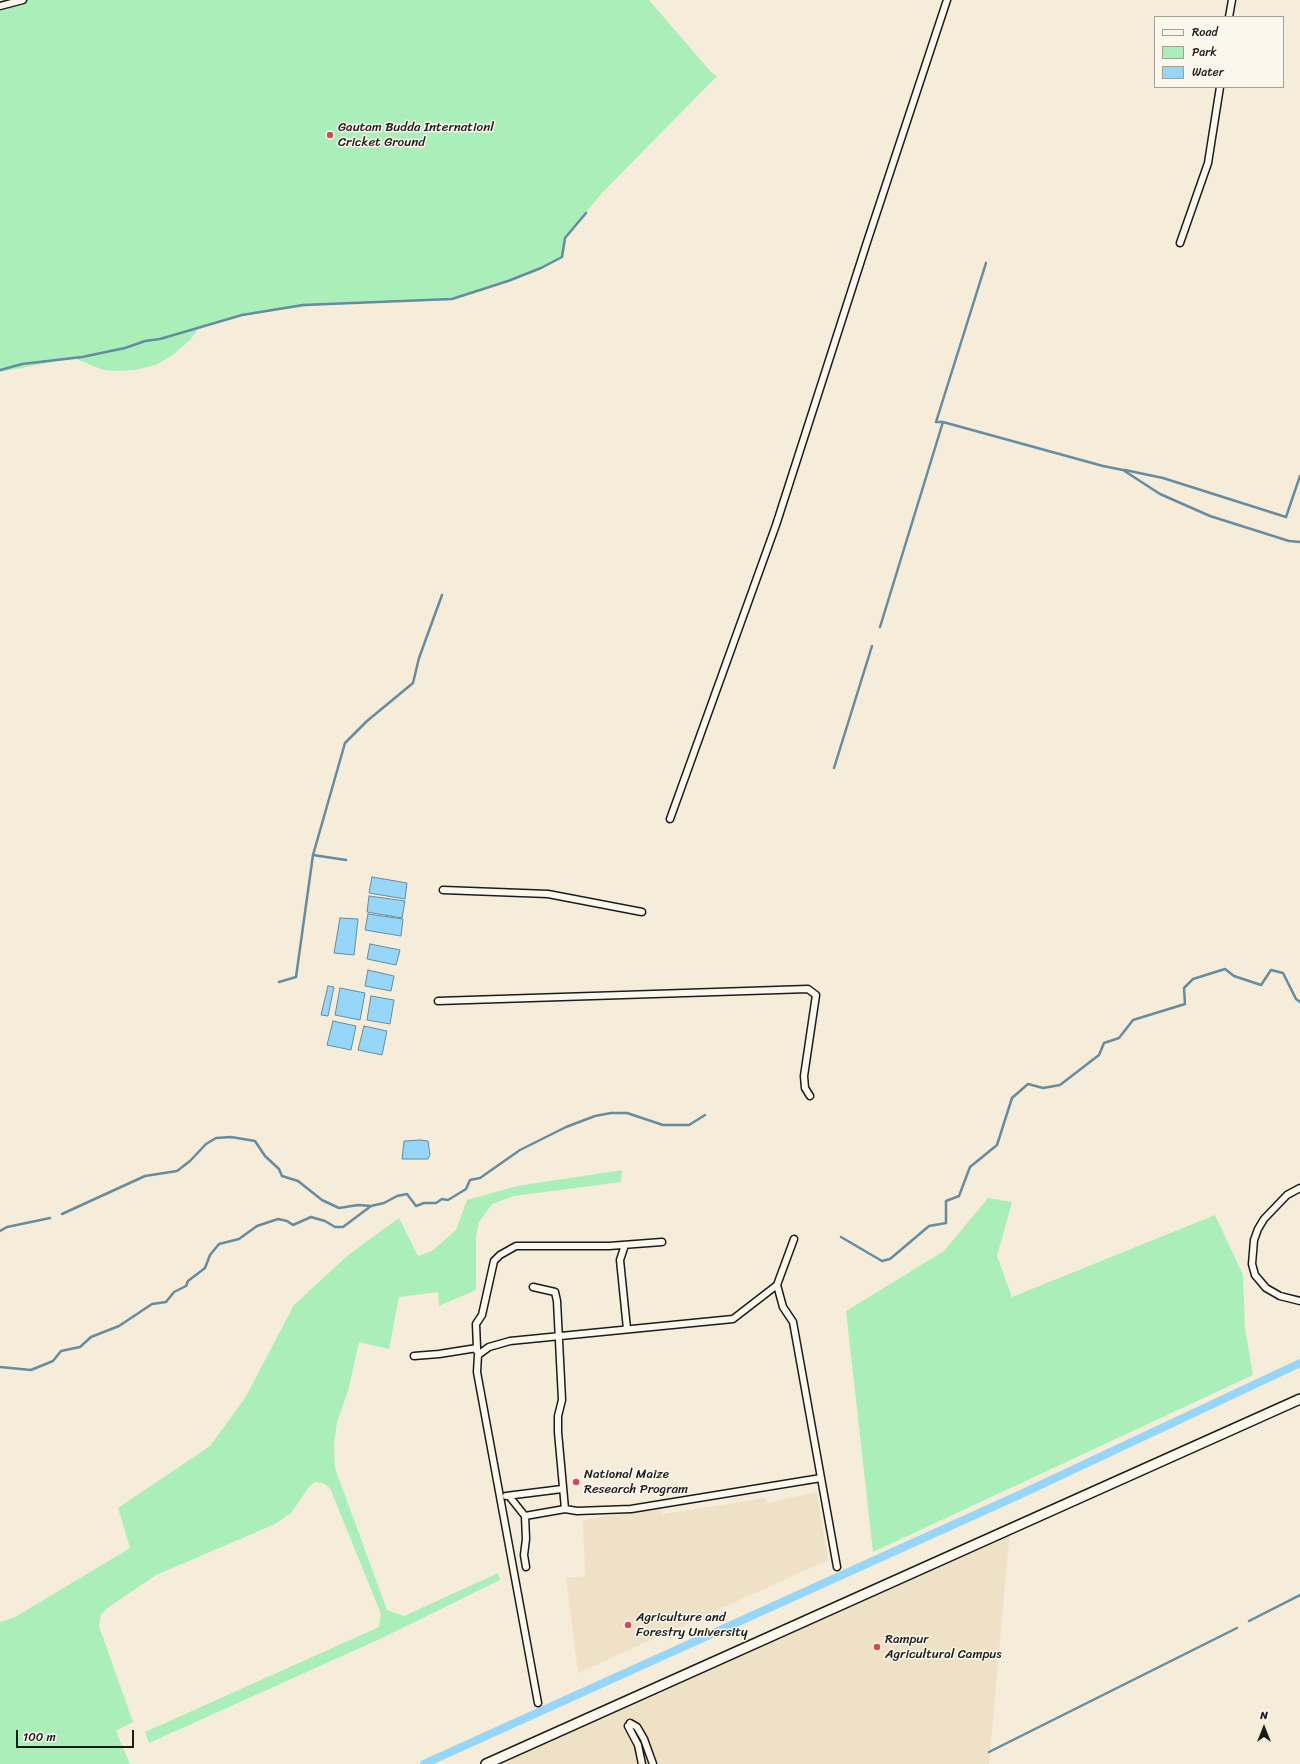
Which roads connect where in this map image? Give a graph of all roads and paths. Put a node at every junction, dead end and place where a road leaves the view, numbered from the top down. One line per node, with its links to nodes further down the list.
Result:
1 (23, 0): 5 (street)
2 (939, 0): 4 (street)
3 (1232, 0): 6 (street)
4 (947, 1): 9 (street)
5 (0, 6)
6 (1229, 16)
7 (1220, 88): 8 (street)
8 (1180, 243)
9 (670, 820)
10 (443, 890): 11 (street)
11 (642, 912)
12 (438, 1001): 13 (street)
13 (810, 1096)
14 (1300, 1188): 20 (street)
15 (794, 1239): 18 (street)
16 (662, 1242): 17 (street)
17 (625, 1245): 21 (street); 23 (street)
18 (778, 1285): 21 (street); 26 (street)
19 (533, 1287): 22 (street)
20 (1300, 1301)
21 (627, 1329): 22 (street)
22 (559, 1336): 23 (street); 27 (street)
23 (477, 1351): 24 (street); 29 (street)
24 (414, 1356)
25 (1300, 1399): 35 (main road)
26 (821, 1478): 30 (street); 33 (street)
27 (562, 1489): 28 (street); 30 (street)
28 (508, 1496): 29 (street); 31 (street)
29 (500, 1497): 34 (street)
30 (565, 1509): 31 (street)
31 (525, 1516): 32 (street)
32 (526, 1567)
33 (837, 1567)
34 (538, 1703)
35 (486, 1764)
36 (642, 1764): 37 (street)
37 (653, 1764)

